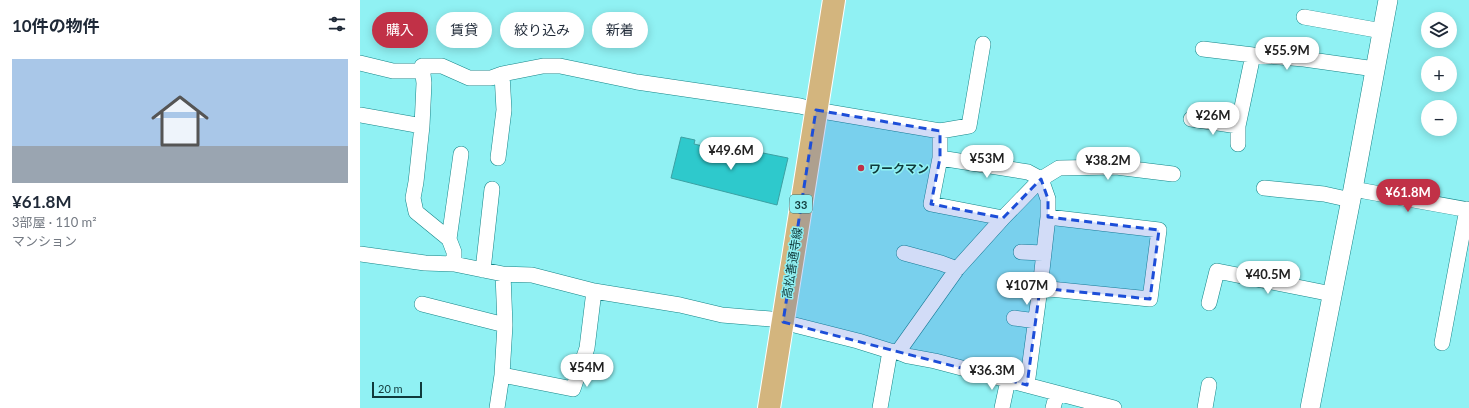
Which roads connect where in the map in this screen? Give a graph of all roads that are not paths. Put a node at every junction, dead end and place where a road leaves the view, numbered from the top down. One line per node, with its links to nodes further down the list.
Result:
1 (834, 0): 12 (main road, 高松善通寺線 / 33)
2 (1388, 0): 4 (street)
3 (1304, 17): 4 (street)
4 (1382, 31): 9 (street)
5 (983, 44): 17 (street)
6 (1203, 49): 7 (street)
7 (1253, 55): 9 (street); 16 (street)
8 (360, 63): 10 (street)
9 (1375, 69): 26 (street)
10 (422, 70): 11 (street); 15 (street)
11 (502, 74): 12 (street); 20 (street)
12 (816, 110): 17 (street); 46 (main road, 高松善通寺線 / 33)
13 (360, 115): 15 (street)
14 (1191, 118): 16 (street)
15 (422, 126): 30 (street)
16 (1238, 126): 18 (street)
17 (940, 131): 21 (street)
18 (1238, 144)
19 (461, 154): 30 (street)
20 (498, 158)
21 (940, 158): 23 (street); 29 (street)
22 (1173, 174): 23 (street)
23 (1041, 179): 28 (street); 29 (street)
24 (1264, 188): 26 (street)
25 (492, 189): 37 (street)
26 (1352, 194): 27 (street); 41 (street)
27 (1468, 210): 48 (street)
28 (1048, 217): 33 (street); 39 (street)
29 (1002, 218): 36 (street)
30 (450, 239): 35 (street)
31 (1021, 252): 33 (street)
32 (904, 253): 36 (street)
33 (1043, 253): 39 (street)
34 (360, 254): 35 (street)
35 (454, 264): 37 (street)
36 (957, 269): 49 (street)
37 (483, 270): 38 (street)
38 (502, 274): 40 (street); 47 (street)
39 (1040, 288): 45 (street)
40 (594, 291): 46 (street); 50 (street)
41 (1332, 294): 42 (street); 62 (street)
42 (1209, 303)
43 (422, 304): 47 (street)
44 (1014, 318): 45 (street)
45 (1036, 321): 52 (street)
46 (783, 322): 49 (street); 56 (main road, 高松善通寺線 / 33)
47 (505, 325): 50 (street)
48 (1442, 343)
49 (894, 351): 51 (street); 57 (street)
50 (502, 375): 55 (street)
51 (1008, 380): 52 (street); 58 (street)
52 (1027, 385): 54 (street)
53 (1209, 385): 61 (street)
54 (1057, 393): 59 (street); 60 (street)
55 (497, 408)
56 (769, 408)
57 (880, 408)
58 (1002, 408)
59 (1053, 408)
60 (1114, 408)
61 (1205, 408)
62 (1310, 408)

